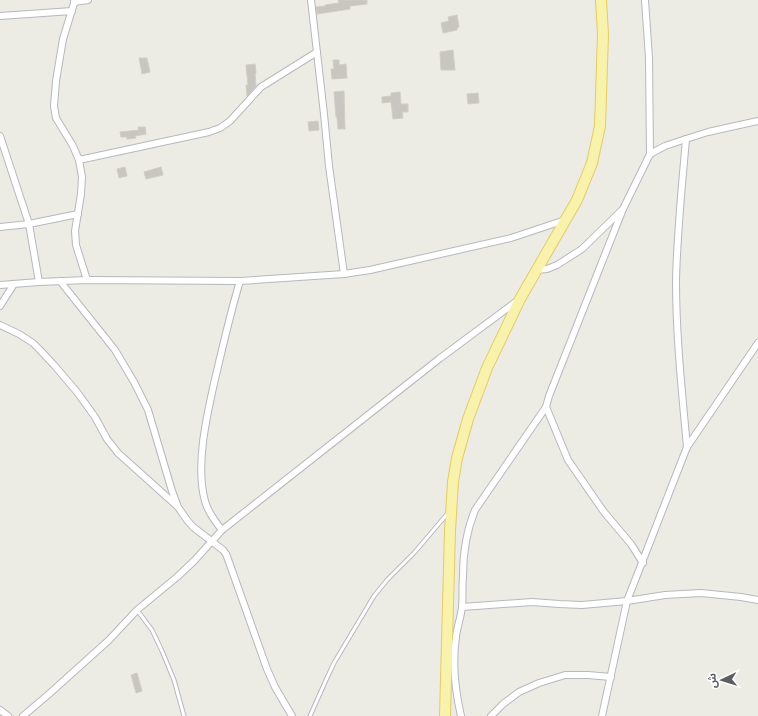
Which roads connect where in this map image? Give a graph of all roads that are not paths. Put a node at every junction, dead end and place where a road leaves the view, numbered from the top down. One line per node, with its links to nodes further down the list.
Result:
1 (88, 0): 5 (street)
2 (311, 0): 8 (street)
3 (601, 0): 16 (main road)
4 (645, 0): 12 (street)
5 (74, 1): 6 (street)
6 (72, 11): 7 (street); 13 (street)
7 (0, 16)
8 (317, 52): 13 (street); 20 (street)
9 (758, 121): 11 (street)
10 (0, 136): 17 (street)
11 (686, 139): 12 (street); 32 (street)
12 (650, 154): 14 (street)
13 (79, 160): 15 (street)
14 (623, 209): 19 (street); 31 (street)
15 (78, 214): 17 (street); 21 (street)
16 (565, 220): 19 (main road); 20 (street)
17 (29, 224): 18 (street); 23 (street)
18 (0, 227)
19 (536, 270): 27 (main road)
20 (344, 274): 24 (street)
21 (87, 280): 22 (street); 24 (street)
22 (60, 281): 23 (street); 33 (street)
23 (39, 282): 25 (street)
24 (240, 282): 35 (street)
25 (14, 284): 26 (street); 28 (street)
26 (0, 285)
27 (520, 299): 34 (main road); 35 (street)
28 (0, 306)
29 (0, 325): 33 (street)
30 (758, 343): 32 (street)
31 (546, 407): 37 (street); 40 (street)
32 (687, 447): 37 (street)
33 (178, 507): 36 (street)
34 (452, 509): 48 (lane); 49 (main road)
35 (222, 530): 36 (street)
36 (211, 541): 41 (street); 47 (street)
37 (642, 563): 39 (street)
38 (758, 600): 39 (street)
39 (627, 601): 40 (street); 42 (street)
40 (462, 608): 50 (street)
41 (137, 610): 45 (street); 46 (lane)
42 (611, 677): 51 (street); 52 (street)
43 (0, 710): 44 (street)
44 (8, 716)
45 (24, 716)
46 (184, 716)
47 (292, 716)
48 (310, 716)
49 (445, 716)
50 (461, 716)
51 (491, 716)
52 (602, 716)

